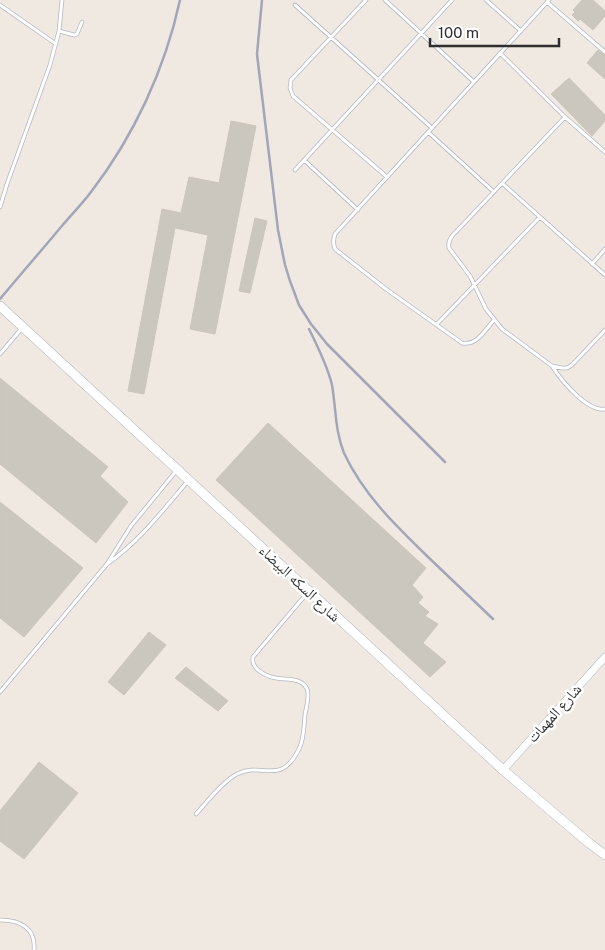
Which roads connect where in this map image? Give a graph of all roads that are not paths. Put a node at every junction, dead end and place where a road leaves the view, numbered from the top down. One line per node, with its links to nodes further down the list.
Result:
1 (62, 0): 10 (lane)
2 (366, 0): 13 (lane)
3 (385, 0): 12 (lane)
4 (452, 0): 12 (lane)
5 (486, 0): 11 (lane)
6 (548, 1): 11 (lane); 15 (lane)
7 (0, 5): 14 (lane)
8 (294, 5): 13 (lane)
9 (82, 22): 10 (lane)
10 (59, 31): 14 (lane)
11 (520, 31): 16 (lane)
12 (421, 33): 17 (lane); 18 (lane)
13 (330, 37): 17 (lane); 21 (lane)
14 (56, 44): 29 (lane)
15 (605, 52)
16 (500, 53): 18 (lane); 19 (lane)
17 (378, 80): 20 (lane); 21 (lane)
18 (474, 82): 20 (lane)
19 (565, 117): 23 (lane); 27 (lane)
20 (432, 128): 22 (lane)
21 (332, 129): 24 (lane); 26 (lane)
22 (428, 132): 26 (lane); 28 (lane)
23 (605, 152)
24 (304, 160): 25 (lane); 30 (lane)
25 (294, 170)
26 (388, 177): 30 (lane)
27 (502, 184): 28 (lane); 31 (lane)
28 (494, 193): 35 (lane)
29 (0, 207)
30 (358, 210): 38 (lane)
31 (540, 217): 33 (lane); 35 (lane)
32 (605, 249): 33 (lane)
33 (592, 264): 34 (lane)
34 (605, 275)
35 (475, 284): 37 (lane); 38 (lane)
36 (0, 306): 39 (street, شارع السكه البيضاء)
37 (494, 320): 38 (lane); 42 (lane)
38 (437, 324)
39 (23, 327): 41 (lane); 44 (street, شارع السكه البيضاء)
40 (605, 330): 42 (lane)
41 (0, 354)
42 (552, 366): 43 (lane)
43 (605, 409)
44 (178, 470): 45 (street, شارع السكه البيضاء); 46 (lane)
45 (188, 480): 46 (lane); 47 (street, شارع السكه البيضاء)
46 (107, 564): 49 (lane)
47 (309, 591): 50 (street, شارع السكه البيضاء); 51 (lane)
48 (605, 657): 50 (street, شارع المهمات)
49 (0, 692)
50 (503, 770): 52 (street, شارع السكه البيضاء)
51 (196, 814)
52 (605, 854)
53 (0, 920): 54 (lane)
54 (34, 950)

